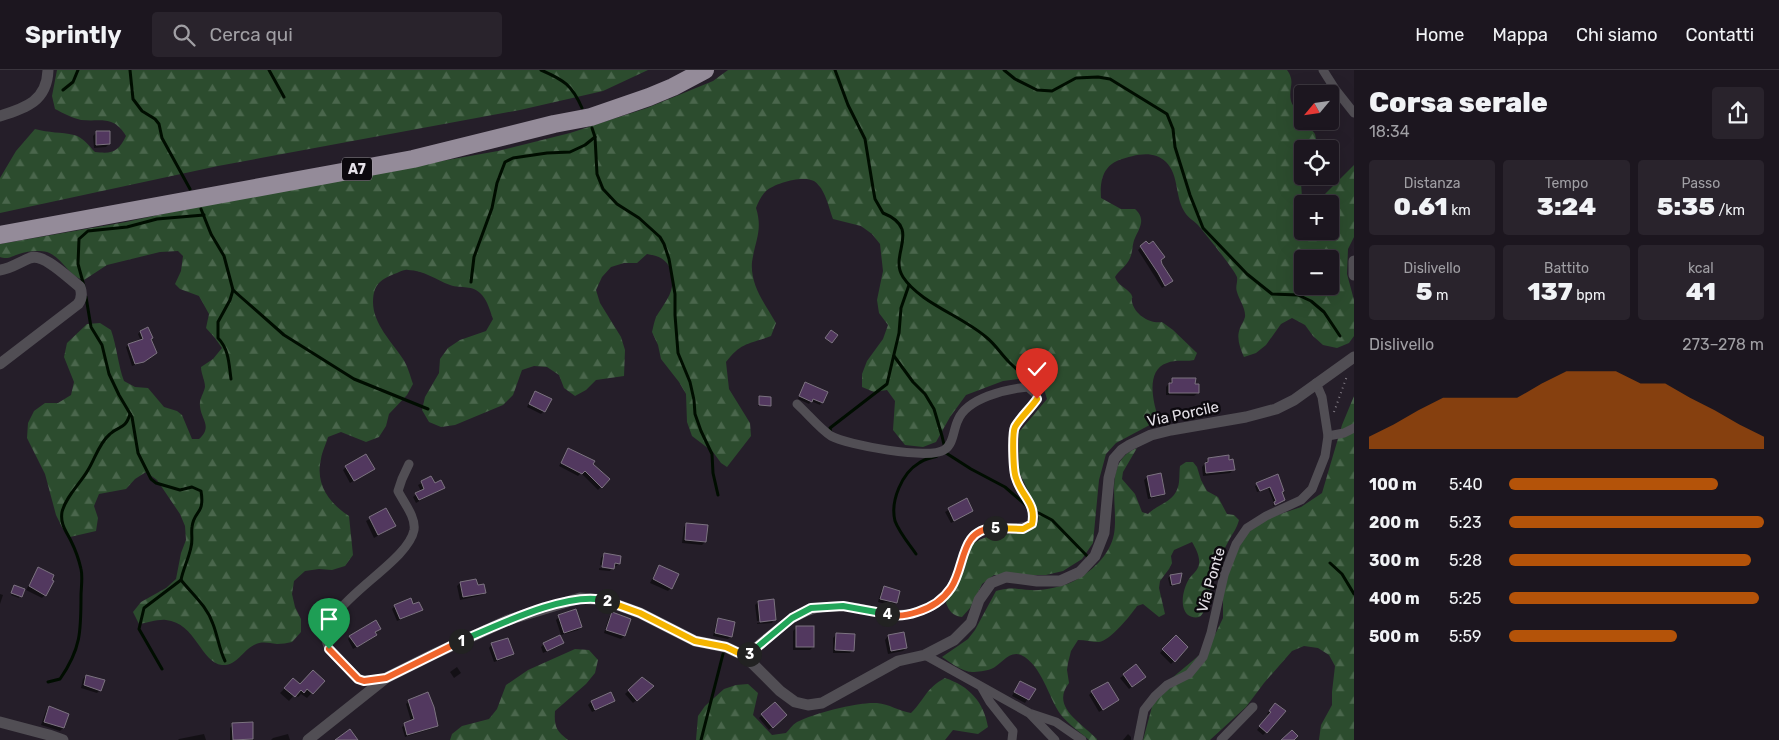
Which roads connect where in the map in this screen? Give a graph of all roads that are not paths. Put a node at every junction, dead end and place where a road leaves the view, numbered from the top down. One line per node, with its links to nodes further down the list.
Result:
1 (48, 70): 5 (street)
2 (705, 70): 6 (highway, A7)
3 (1323, 70): 4 (street)
4 (1354, 113)
5 (0, 116)
6 (0, 235)
7 (1354, 261): 9 (street)
8 (0, 270): 11 (street)
9 (1354, 275)
10 (1353, 358): 12 (street, Via Porcile)
11 (0, 364)
12 (1316, 383): 15 (street, Via Ponte); 17 (street, Via Porcile)
13 (797, 404): 18 (street)
14 (1354, 428): 15 (street)
15 (1328, 436): 29 (street, Via Ponte)
16 (409, 464): 19 (street)
17 (925, 655): 18 (street, Via Porcile); 20 (street)
18 (745, 656): 19 (street)
19 (386, 678): 25 (street)
20 (982, 688): 22 (street); 26 (street)
21 (1253, 707): 30 (street)
22 (1029, 713): 27 (street); 28 (street)
23 (0, 722): 24 (street)
24 (62, 740)
25 (308, 740)
26 (1012, 740)
27 (1055, 740)
28 (1082, 740)
29 (1138, 740)
30 (1221, 740)

